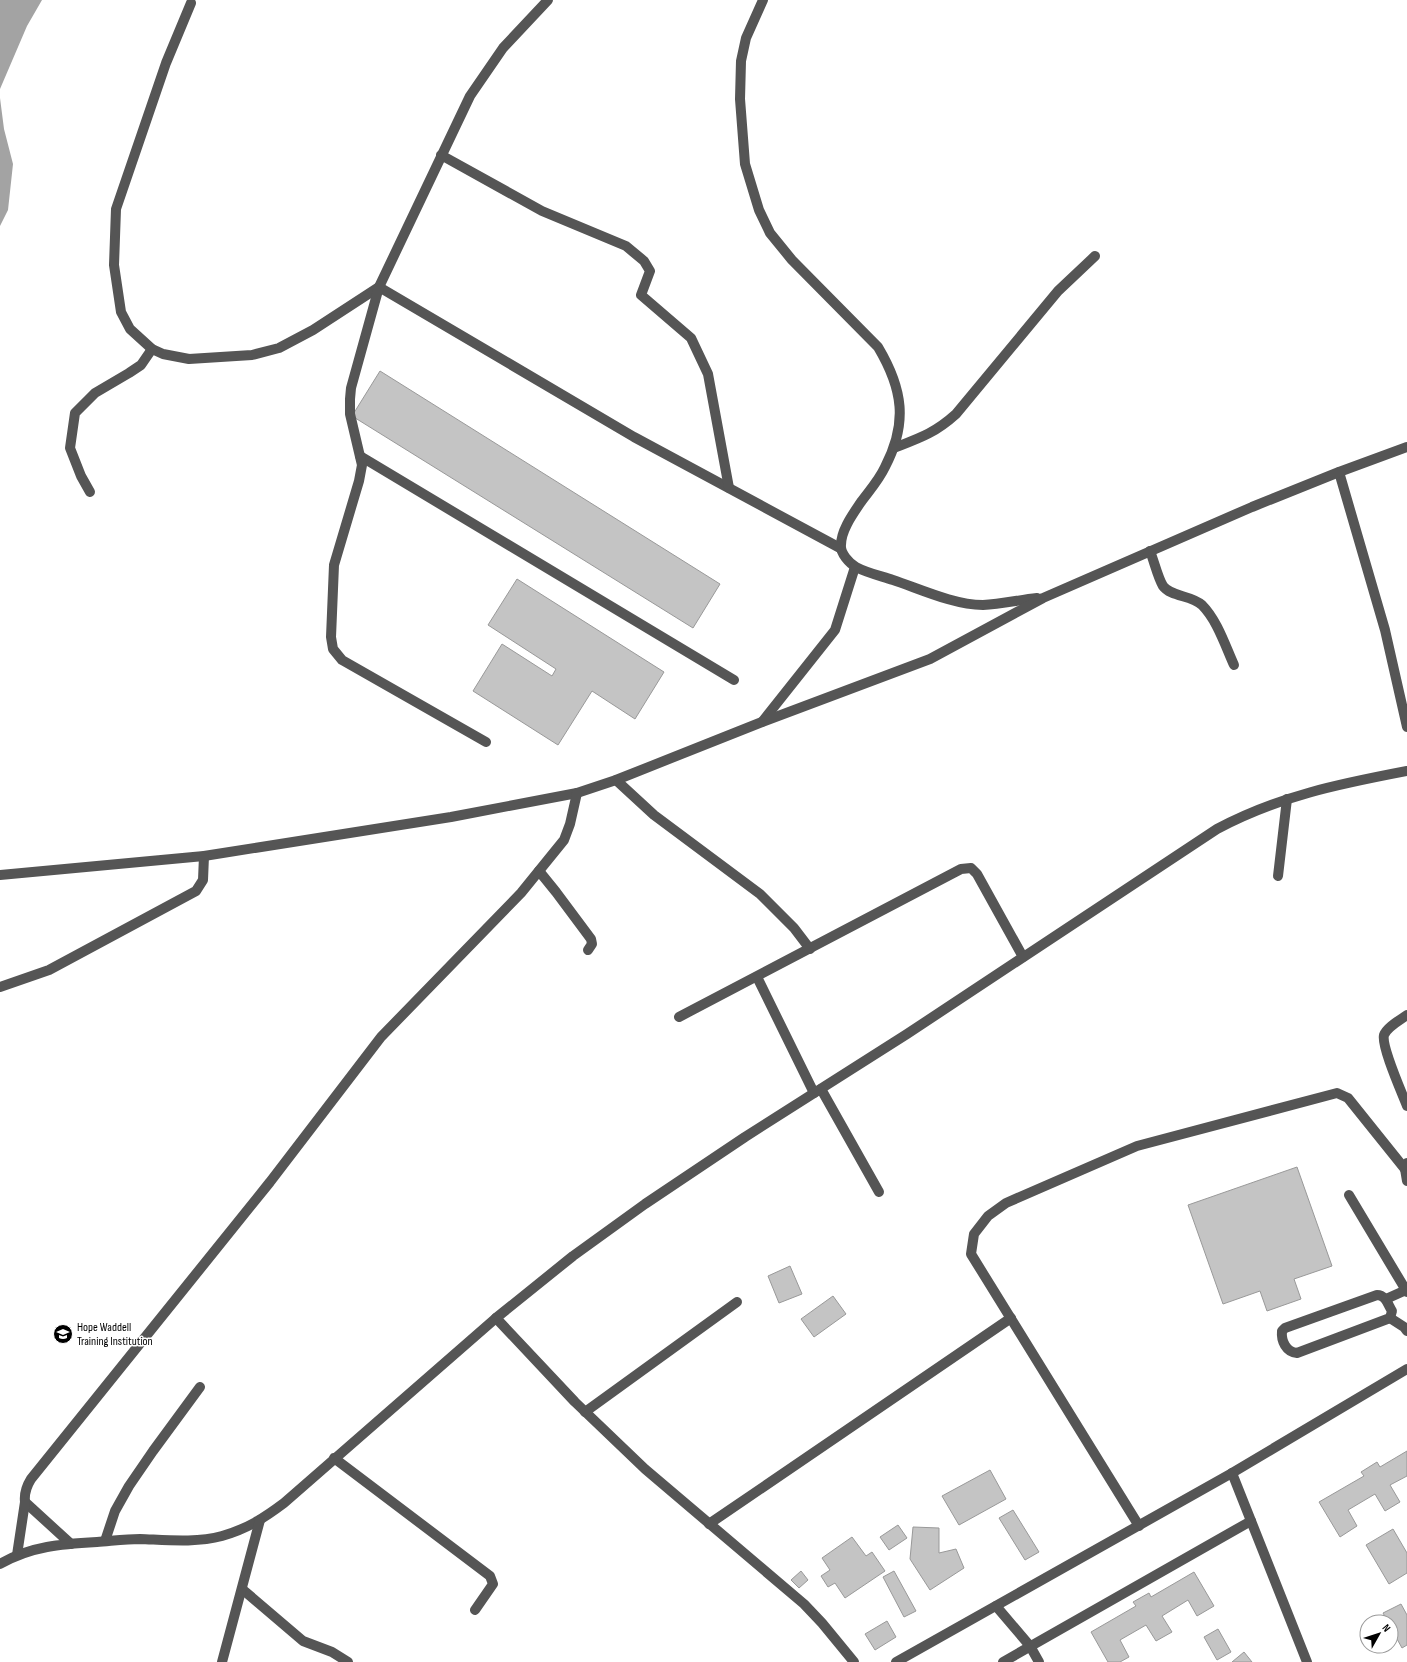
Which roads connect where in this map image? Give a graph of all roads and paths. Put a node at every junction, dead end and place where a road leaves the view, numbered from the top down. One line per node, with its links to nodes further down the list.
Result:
1 (548, 0): 4 (street)
2 (763, 0): 9 (street)
3 (191, 3): 7 (street)
4 (441, 155): 6 (street); 12 (street)
5 (1095, 256): 9 (street)
6 (380, 287): 7 (street); 10 (street); 12 (street)
7 (152, 349): 13 (street)
8 (1407, 447): 11 (street)
9 (894, 448): 14 (street)
10 (360, 456): 19 (street); 22 (street)
11 (1339, 472): 15 (street); 21 (street)
12 (729, 488): 14 (street)
13 (90, 492)
14 (840, 548): 16 (street)
15 (1150, 551): 17 (street); 18 (street)
16 (855, 567): 17 (street); 20 (street)
17 (1043, 598): 20 (street)
18 (1234, 665)
19 (734, 680)
20 (762, 722): 24 (street)
21 (1407, 727)
22 (486, 742)
23 (1407, 771): 26 (street)
24 (616, 780): 25 (street); 31 (street)
25 (577, 793): 27 (street); 28 (street)
26 (1287, 799): 30 (street); 33 (street)
27 (204, 856): 29 (street); 35 (street)
28 (539, 872): 32 (street); 56 (street)
29 (0, 875)
30 (1278, 876)
31 (810, 949): 33 (street); 34 (street)
32 (588, 950)
33 (1023, 957): 38 (street)
34 (757, 976): 37 (street); 38 (street)
35 (0, 987)
36 (1407, 1015): 39 (street)
37 (679, 1017)
38 (818, 1091): 42 (street); 47 (street)
39 (1407, 1106)
40 (1406, 1165): 41 (street); 48 (street)
41 (1407, 1182)
42 (879, 1192)
43 (1349, 1195): 44 (street)
44 (1406, 1291): 45 (street)
45 (1386, 1299): 49 (street); 49 (street)
46 (737, 1302): 53 (street)
47 (496, 1318): 53 (street); 54 (street)
48 (1011, 1318): 59 (street); 60 (street)
49 (1390, 1318): 50 (street)
50 (1407, 1331)
51 (1407, 1369): 55 (street)
52 (200, 1387): 61 (street)
53 (585, 1412): 59 (street)
54 (334, 1458): 57 (street); 67 (street)
55 (1232, 1473): 58 (street); 60 (street)
56 (26, 1502): 62 (street); 63 (street)
57 (260, 1520): 61 (street); 65 (street)
58 (1251, 1521): 68 (street); 75 (street)
59 (710, 1524): 71 (street)
60 (1139, 1526): 66 (street)
61 (105, 1541): 62 (street)
62 (71, 1544): 63 (street)
63 (17, 1555): 64 (street)
64 (0, 1564)
65 (242, 1589): 69 (street); 70 (street)
66 (996, 1606): 68 (street); 72 (street)
67 (474, 1610)
68 (1030, 1646): 73 (street); 74 (street)
69 (222, 1662)
70 (348, 1662)
71 (854, 1662)
72 (896, 1662)
73 (1003, 1662)
74 (1039, 1662)
75 (1307, 1662)

